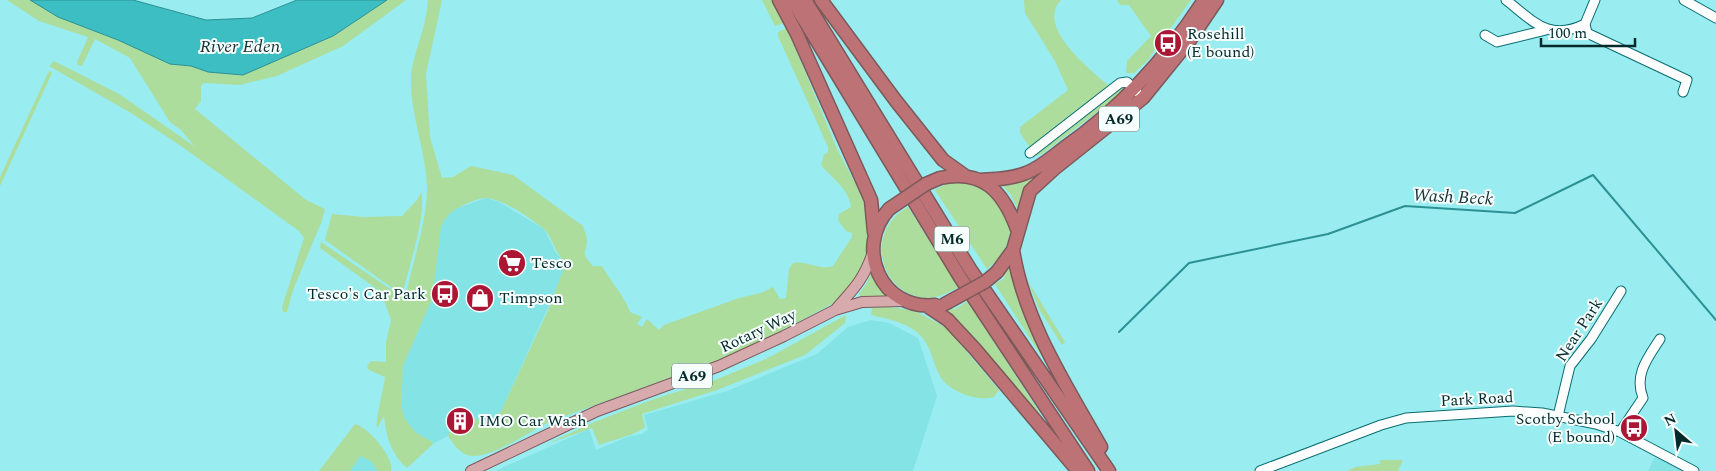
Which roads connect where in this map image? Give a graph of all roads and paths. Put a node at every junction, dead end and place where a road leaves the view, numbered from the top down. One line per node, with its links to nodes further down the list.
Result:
1 (779, 0): 20 (highway)
2 (792, 0): 32 (highway, M6)
3 (806, 0): 33 (highway, M6)
4 (821, 0): 17 (highway)
5 (1204, 0): 15 (highway, A69)
6 (1217, 0): 15 (highway, A69)
7 (1506, 0): 12 (street)
8 (1595, 0): 11 (street)
9 (1684, 0): 10 (street)
10 (1716, 18)
11 (1585, 24): 12 (street); 14 (street)
12 (1546, 30): 13 (street)
13 (1485, 35)
14 (1683, 92)
15 (1139, 94): 16 (street); 18 (highway, A69); 19 (highway, A69)
16 (1030, 153)
17 (964, 175): 18 (highway); 20 (highway, A69, bridge)
18 (981, 180): 19 (highway)
19 (1017, 229): 21 (highway)
20 (874, 232): 22 (highway, A69)
21 (1013, 250): 25 (highway, A69, bridge); 34 (highway)
22 (872, 255): 24 (highway, A69); 26 (main road, Rotary Way / A69)
23 (1621, 291): 28 (street, Near Park)
24 (903, 301): 25 (highway, A69); 26 (main road, Rotary Way / A69)
25 (927, 306): 31 (highway)
26 (835, 310): 30 (main road, Rotary Way / A69)
27 (1660, 339): 29 (street)
28 (1558, 416): 29 (street, Park Road); 35 (street, Park Road)
29 (1620, 432): 36 (street, Park Road)
30 (471, 471)
31 (1078, 471)
32 (1088, 471)
33 (1109, 471)
34 (1115, 471)
35 (1260, 471)
36 (1694, 471)

